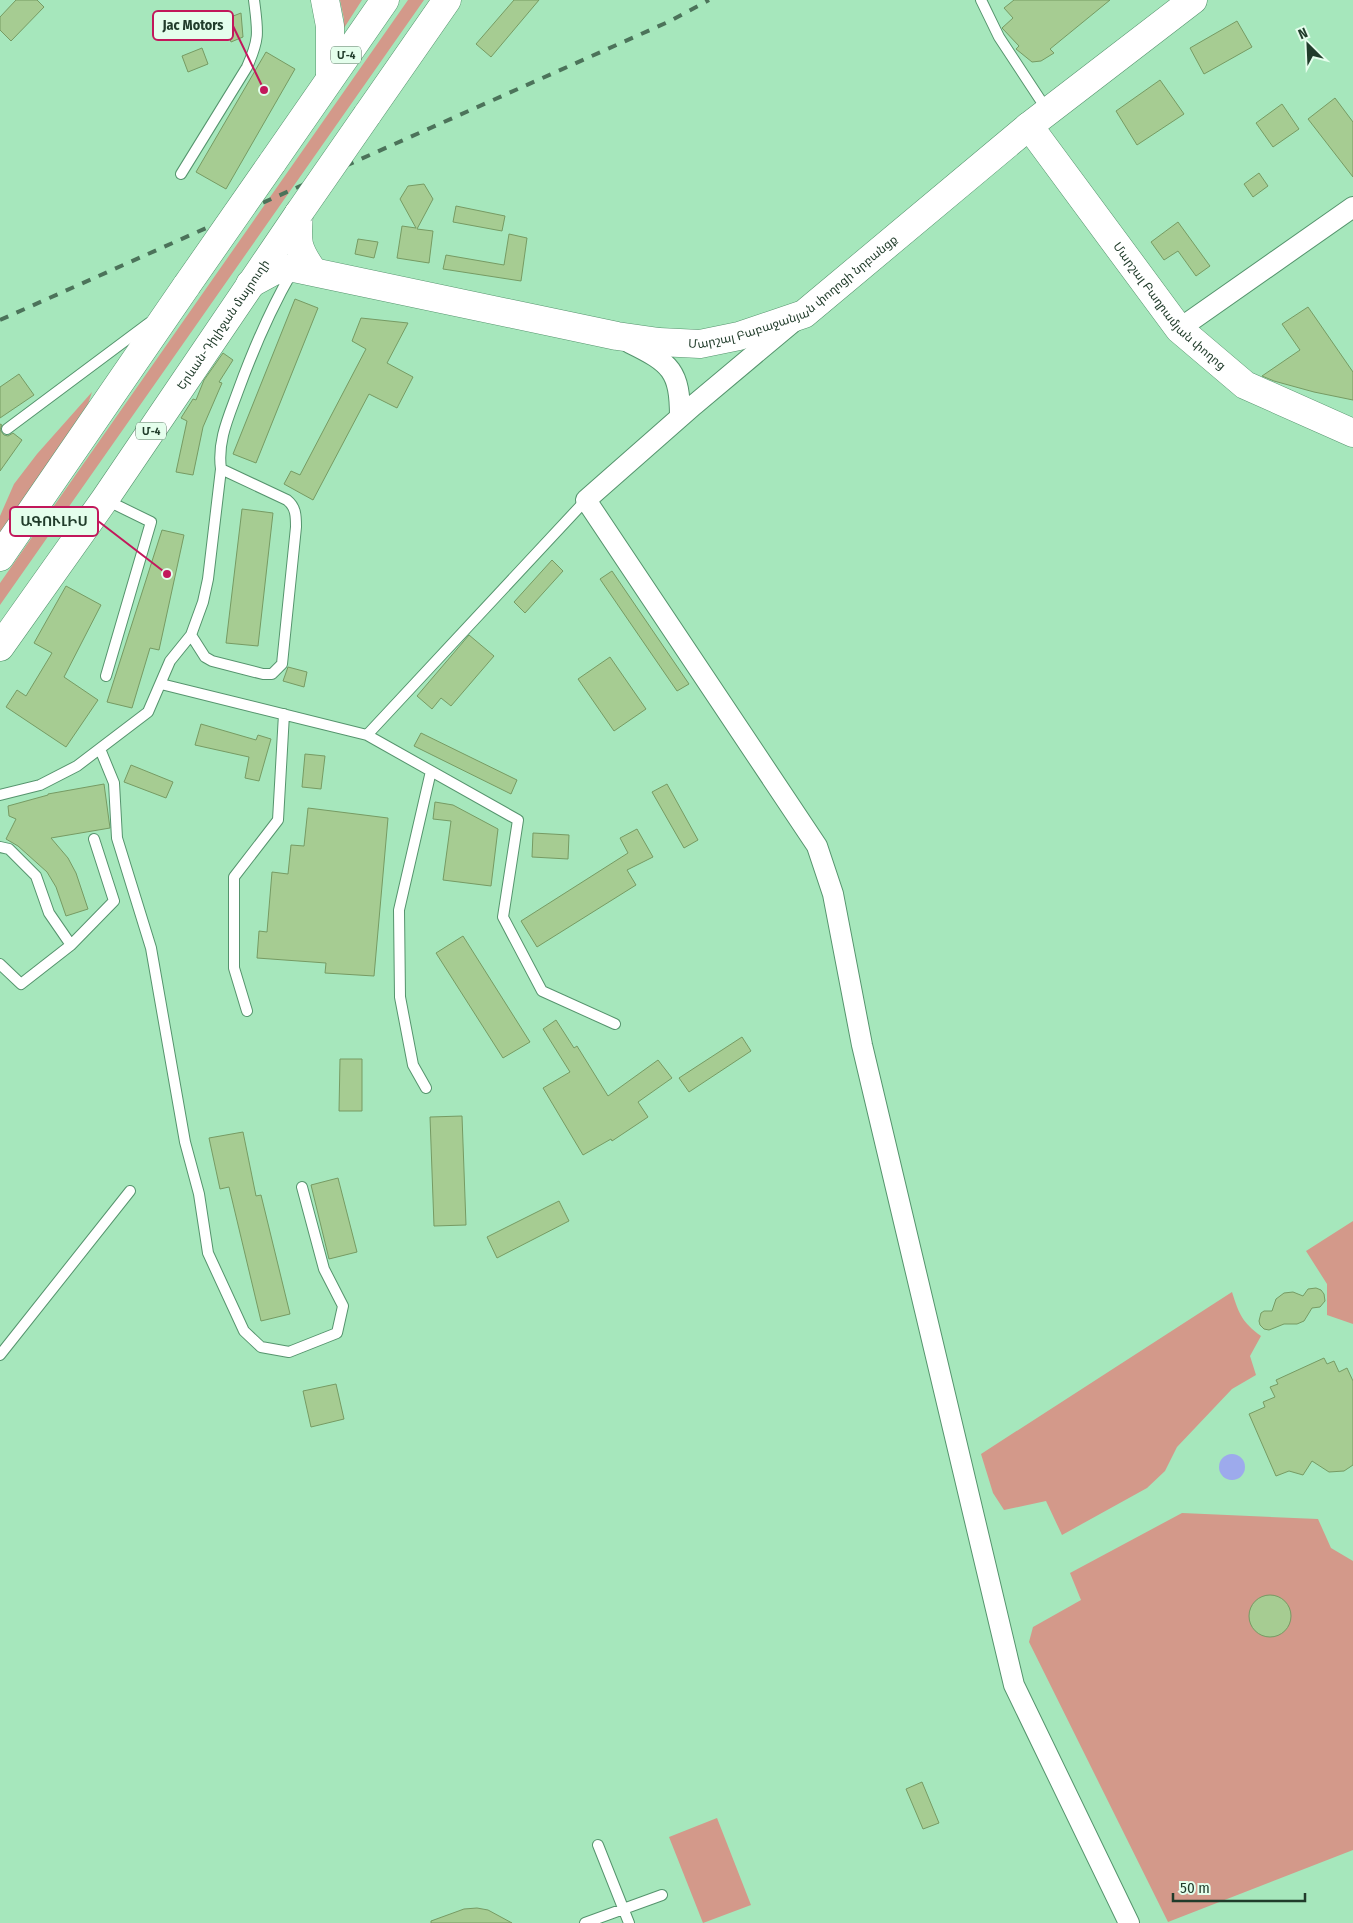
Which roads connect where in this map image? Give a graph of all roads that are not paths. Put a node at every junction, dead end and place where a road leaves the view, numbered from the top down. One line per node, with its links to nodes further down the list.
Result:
1 (254, 0): 9 (lane)
2 (325, 0): 7 (main road)
3 (385, 0): 7 (main road, Մ-4)
4 (447, 0): 11 (main road, Երևան-Դիլիջան մայրուղի / Մ-4, bridge)
5 (980, 0): 8 (lane)
6 (1193, 0): 8 (main road, Մարշալ Բաբաջանյան փողոցի նրբանցք)
7 (330, 77): 14 (main road, Մ-4, bridge)
8 (1038, 118): 15 (main road, Մարշալ Բաբաջանյան փողոցի նրբանցք); 16 (main road, Մարշալ Բաղրամյան փողոց)
9 (181, 174)
10 (1353, 207): 16 (street)
11 (299, 212): 12 (main road); 13 (main road, Երևան-Դիլիջան մայրուղի / Մ-4)
12 (304, 269): 13 (main road); 17 (main road, Մարշալ Բաբաջանյան փողոցի նրբանցք); 21 (lane)
13 (250, 284): 22 (main road, Երևան-Դիլիջան մայրուղի / Մ-4)
14 (180, 295): 20 (lane); 24 (main road, Մ-4)
15 (804, 314): 17 (main road, Մարշալ Բաբաջանյան փողոցի նրբանցք); 18 (street)
16 (1179, 329): 19 (main road, Մարշալ Բաղրամյան փողոց)
17 (617, 336): 18 (street)
18 (680, 417): 23 (street)
19 (1347, 428)
20 (6, 429)
21 (221, 469): 25 (lane); 25 (lane)
22 (105, 499): 26 (main road, Երևան-Դիլիջան մայրուղի / Մ-4); 27 (lane)
23 (586, 500): 30 (lane); 49 (street)
24 (0, 557)
25 (191, 635): 28 (lane)
26 (0, 647)
27 (106, 676)
28 (161, 684): 29 (lane); 31 (lane)
29 (284, 714): 30 (lane); 38 (lane)
30 (367, 734): 32 (lane)
31 (100, 749): 33 (lane); 41 (lane)
32 (431, 771): 39 (lane); 40 (lane)
33 (0, 795)
34 (94, 839): 36 (lane)
35 (0, 847): 36 (lane)
36 (71, 945): 37 (lane)
37 (0, 964)
38 (247, 1011)
39 (615, 1024)
40 (426, 1088)
41 (302, 1187)
42 (130, 1191): 43 (lane)
43 (0, 1355)
44 (598, 1845): 46 (lane)
45 (662, 1895): 46 (lane)
46 (624, 1909): 47 (lane); 48 (lane)
47 (585, 1923)
48 (629, 1923)
49 (1129, 1923)

